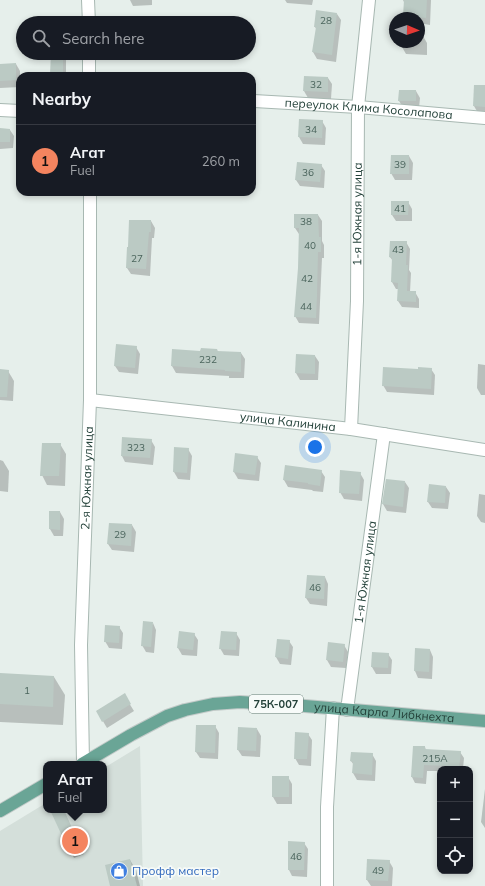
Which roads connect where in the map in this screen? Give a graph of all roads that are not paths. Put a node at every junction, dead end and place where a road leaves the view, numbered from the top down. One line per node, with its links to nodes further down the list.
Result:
1 (88, 0): 3 (street)
2 (369, 0): 7 (street, 1-я Южная улица)
3 (88, 16)
4 (89, 60): 5 (street)
5 (90, 72)
6 (256, 101): 7 (street, переулок Клима Косолапова)
7 (358, 108): 10 (street, переулок Клима Косолапова); 13 (street, 1-я Южная улица)
8 (0, 110): 9 (street)
9 (16, 111)
10 (485, 118)
11 (90, 196): 12 (street, 2-я Южная улица)
12 (90, 400): 13 (street, улица Калинина); 19 (street, 2-я Южная улица)
13 (351, 429): 14 (street, улица Калинина)
14 (384, 434): 15 (street, улица Калинина); 17 (street, 1-я Южная улица)
15 (485, 450)
16 (333, 708): 17 (main road, улица Карла Либкнехта / 75К-007); 20 (main road, улица Карла Либкнехта / 75К-007); 23 (street)
17 (347, 710): 18 (main road, улица Карла Либкнехта / 75К-007)
18 (485, 722)
19 (82, 761)
20 (87, 761)
21 (43, 786): 22 (main road)
22 (0, 810)
23 (327, 886)

